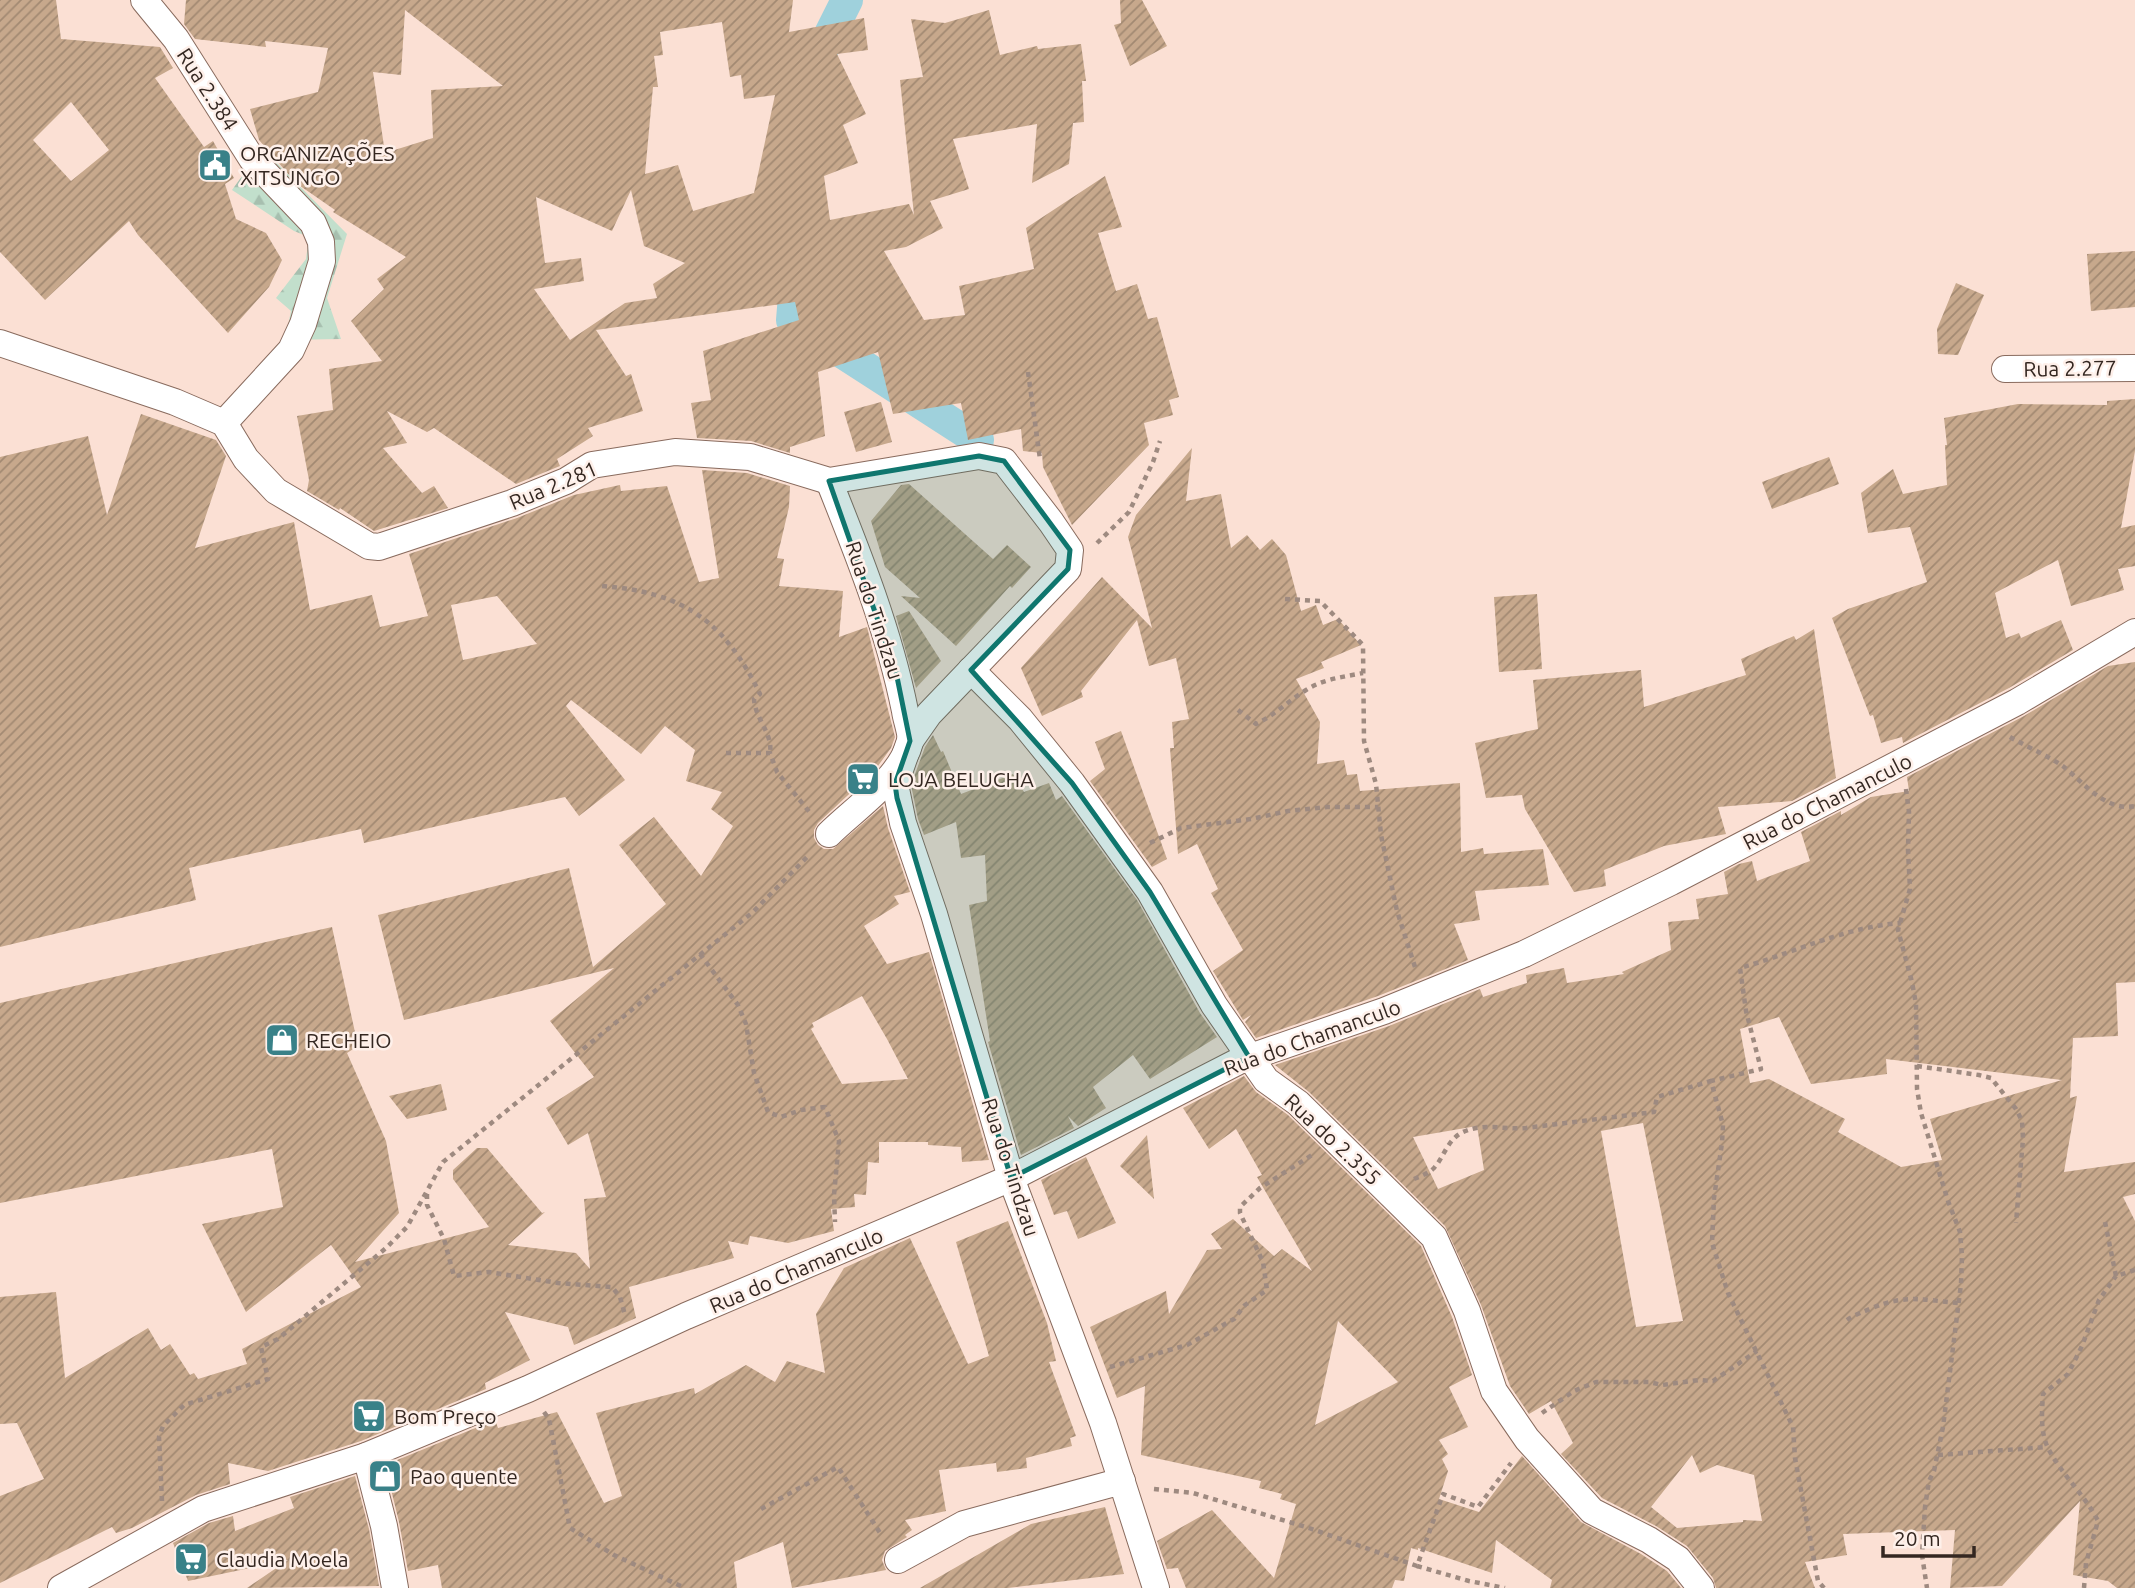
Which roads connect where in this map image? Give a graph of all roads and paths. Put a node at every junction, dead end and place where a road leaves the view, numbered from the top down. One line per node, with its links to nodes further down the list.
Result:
1 (144, 0): 6 (street, Rua 2.384)
2 (0, 343): 6 (street)
3 (2135, 368): 4 (street, Rua 2.277)
4 (2005, 369)
5 (1028, 372): 8 (path)
6 (224, 423): 9 (street, Rua 2.281)
7 (1160, 441): 10 (path)
8 (1041, 467)
9 (829, 481): 10 (street, Rua 2.281); 18 (street, Rua do Tindzau)
10 (1068, 569): 14 (street)
11 (602, 586): 19 (path)
12 (1285, 599): 15 (path)
13 (2135, 632): 17 (street, Rua do Chamanculo)
14 (971, 670): 18 (street, Rua do Tindzau); 25 (street, Rua do 2.355)
15 (1363, 673): 16 (path); 23 (path)
16 (1238, 710)
17 (1979, 722): 21 (street, Rua do Chamanculo); 22 (path)
18 (911, 741): 24 (street); 33 (street, Rua do Tindzau)
19 (770, 753): 20 (path); 24 (path)
20 (726, 754)
21 (1898, 764): 26 (path); 28 (street, Rua do Chamanculo)
22 (2135, 806)
23 (1378, 807): 25 (path); 28 (path)
24 (829, 834): 27 (path)
25 (1125, 858): 29 (street, Rua do 2.355)
26 (1900, 923): 30 (path); 31 (path)
27 (700, 954): 34 (path); 38 (path)
28 (1423, 995): 29 (street, Rua do Chamanculo)
29 (1250, 1058): 32 (street, Rua do 2.355); 33 (street, Rua do Chamanculo)
30 (1917, 1066): 37 (path); 41 (path)
31 (1711, 1081): 35 (path); 44 (path)
32 (1335, 1139): 35 (street, Rua do 2.355); 45 (path)
33 (1011, 1178): 38 (street, Rua do Chamanculo); 45 (street, Rua do Tindzau)
34 (427, 1190): 43 (path); 53 (path)
35 (1390, 1192): 47 (street, Rua do 2.355)
36 (2105, 1222): 40 (path)
37 (2015, 1223)
38 (841, 1250): 43 (street, Rua do Chamanculo)
39 (2135, 1270): 40 (path)
40 (2116, 1276): 48 (path)
41 (1959, 1303): 42 (path); 49 (path)
42 (1847, 1320)
43 (648, 1334): 46 (street, Rua do Chamanculo)
44 (1757, 1351): 47 (path); 62 (path)
45 (1086, 1376): 51 (street, Rua do Tindzau)
46 (527, 1389): 50 (street, Rua do Chamanculo); 58 (path)
47 (1523, 1434): 55 (path); 61 (street, Rua do 2.355)
48 (2048, 1447): 49 (path); 64 (path)
49 (1938, 1455): 63 (path)
50 (366, 1456): 53 (street); 57 (street)
51 (1124, 1488): 54 (street); 55 (path); 59 (street, Rua do Tindzau)
52 (761, 1509): 54 (path)
53 (166, 1528): 56 (street)
54 (898, 1560)
55 (1418, 1566): 60 (path)
56 (61, 1588)
57 (395, 1588)
58 (685, 1588)
59 (1156, 1588)
60 (1505, 1588)
61 (1701, 1588)
62 (1825, 1588)
63 (1927, 1588)
64 (2084, 1588)

